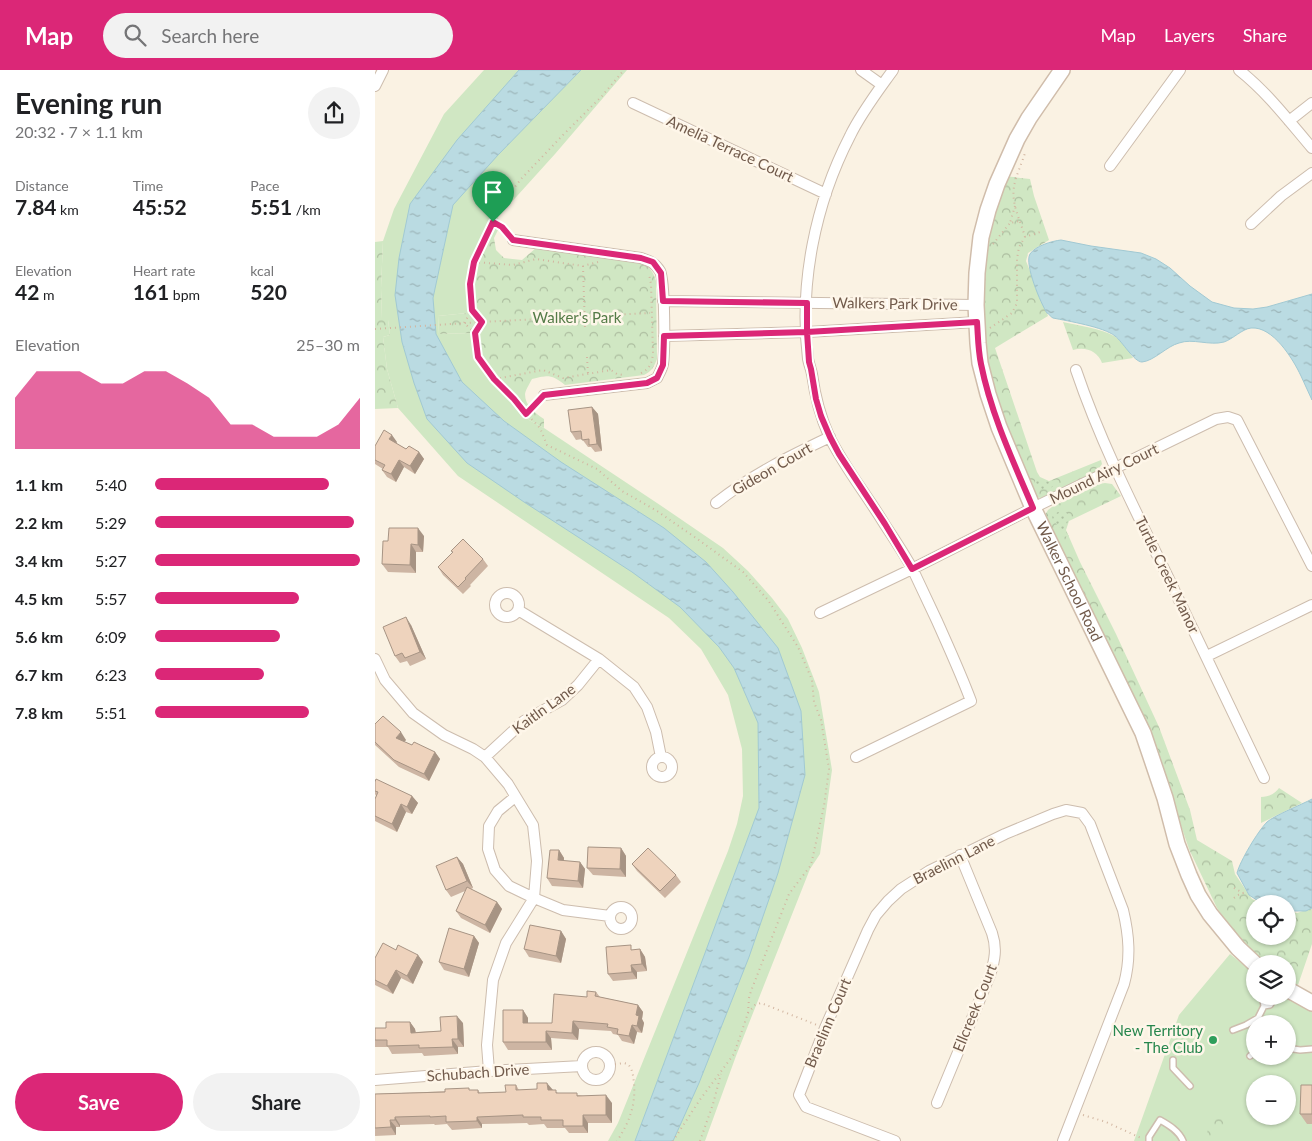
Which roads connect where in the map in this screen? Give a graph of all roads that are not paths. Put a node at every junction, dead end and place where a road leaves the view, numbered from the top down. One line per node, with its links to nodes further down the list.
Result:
1 (383, 70): 8 (street)
2 (861, 70): 7 (street)
3 (893, 70): 7 (street)
4 (1062, 70): 20 (street, Walker School Road)
5 (1180, 70): 13 (street)
6 (1239, 70): 11 (street)
7 (882, 85): 15 (street)
8 (375, 86)
9 (633, 103): 15 (street, Amelia Terrace Court)
10 (1312, 103): 11 (street)
11 (1289, 121): 12 (street)
12 (1312, 148)
13 (1110, 166)
14 (1312, 173): 16 (street)
15 (825, 194): 19 (street)
16 (1251, 224)
17 (513, 240): 18 (street)
18 (663, 301): 19 (street, Walkers Park Drive); 23 (street)
19 (807, 303): 20 (street, Walkers Park Drive); 22 (street)
20 (976, 305): 21 (street, Walker School Road)
21 (977, 328): 22 (street, Walkers Park Drive); 29 (street, Walker School Road)
22 (807, 332): 23 (street, Walkers Park Drive); 26 (street)
23 (664, 336): 25 (street)
24 (1077, 370): 27 (street, Turtle Creek Manor)
25 (544, 395)
26 (830, 437): 28 (street, Gideon Court); 31 (street)
27 (1115, 469): 29 (street, Mound Airy Court); 30 (street, Mound Airy Court); 35 (street, Turtle Creek Manor)
28 (716, 503)
29 (1033, 508): 31 (street, Mound Airy Court); 47 (street, Walker School Road)
30 (1312, 566)
31 (912, 569): 34 (street, Mound Airy Court); 40 (street)
32 (1312, 605): 35 (street)
33 (518, 610): 37 (street)
34 (820, 612)
35 (1207, 656): 41 (street, Turtle Creek Manor)
36 (375, 659): 38 (street)
37 (599, 659): 38 (street, Kaitln Lane); 39 (street)
38 (485, 757): 42 (street)
39 (661, 757)
40 (856, 757)
41 (1264, 778)
42 (515, 797): 44 (street); 44 (street)
43 (960, 855): 46 (street, Braelinn Lane); 62 (street, Ellcreek Court); 65 (street, Braelinn Lane)
44 (534, 898): 45 (street); 59 (street)
45 (610, 916)
46 (861, 945): 64 (street, Braelinn Court)
47 (1246, 956)
48 (1296, 994): 49 (street)
49 (1312, 1003)
50 (1270, 1005): 51 (lane)
51 (1264, 1006): 52 (lane)
52 (1260, 1015)
53 (1246, 1025): 54 (lane)
54 (1233, 1030)
55 (1296, 1049): 56 (lane)
56 (1312, 1049)
57 (1173, 1060): 61 (lane)
58 (581, 1066): 58 (street); 59 (street, Schubach Drive)
59 (489, 1071): 60 (street, Schubach Drive)
60 (375, 1080)
61 (1190, 1086)
62 (937, 1103)
63 (1149, 1140): 66 (lane)
64 (895, 1141)
65 (1063, 1141)
66 (1183, 1141)

